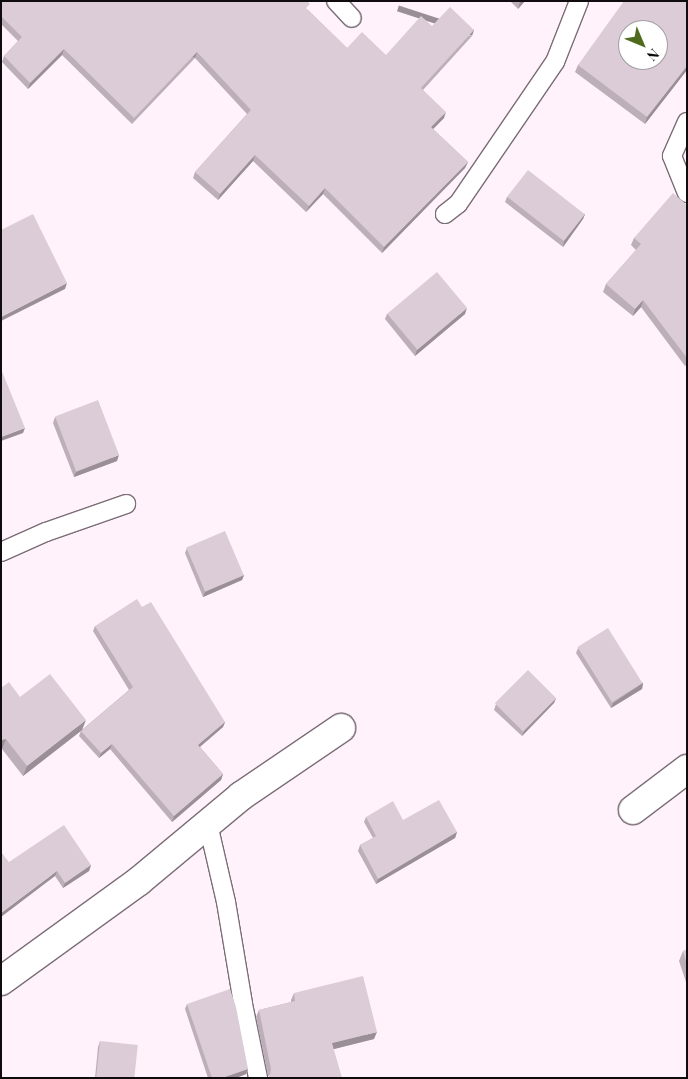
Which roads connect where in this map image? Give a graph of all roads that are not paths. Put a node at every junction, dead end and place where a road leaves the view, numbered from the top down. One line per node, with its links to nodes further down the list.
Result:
1 (336, 1): 3 (lane)
2 (579, 1): 6 (lane)
3 (352, 18)
4 (687, 122): 5 (lane)
5 (687, 193)
6 (444, 214)
7 (126, 504): 8 (lane)
8 (1, 552)
9 (341, 728): 12 (street)
10 (687, 769): 11 (street)
11 (633, 810)
12 (208, 824): 13 (street); 14 (lane)
13 (1, 981)
14 (258, 1078)

